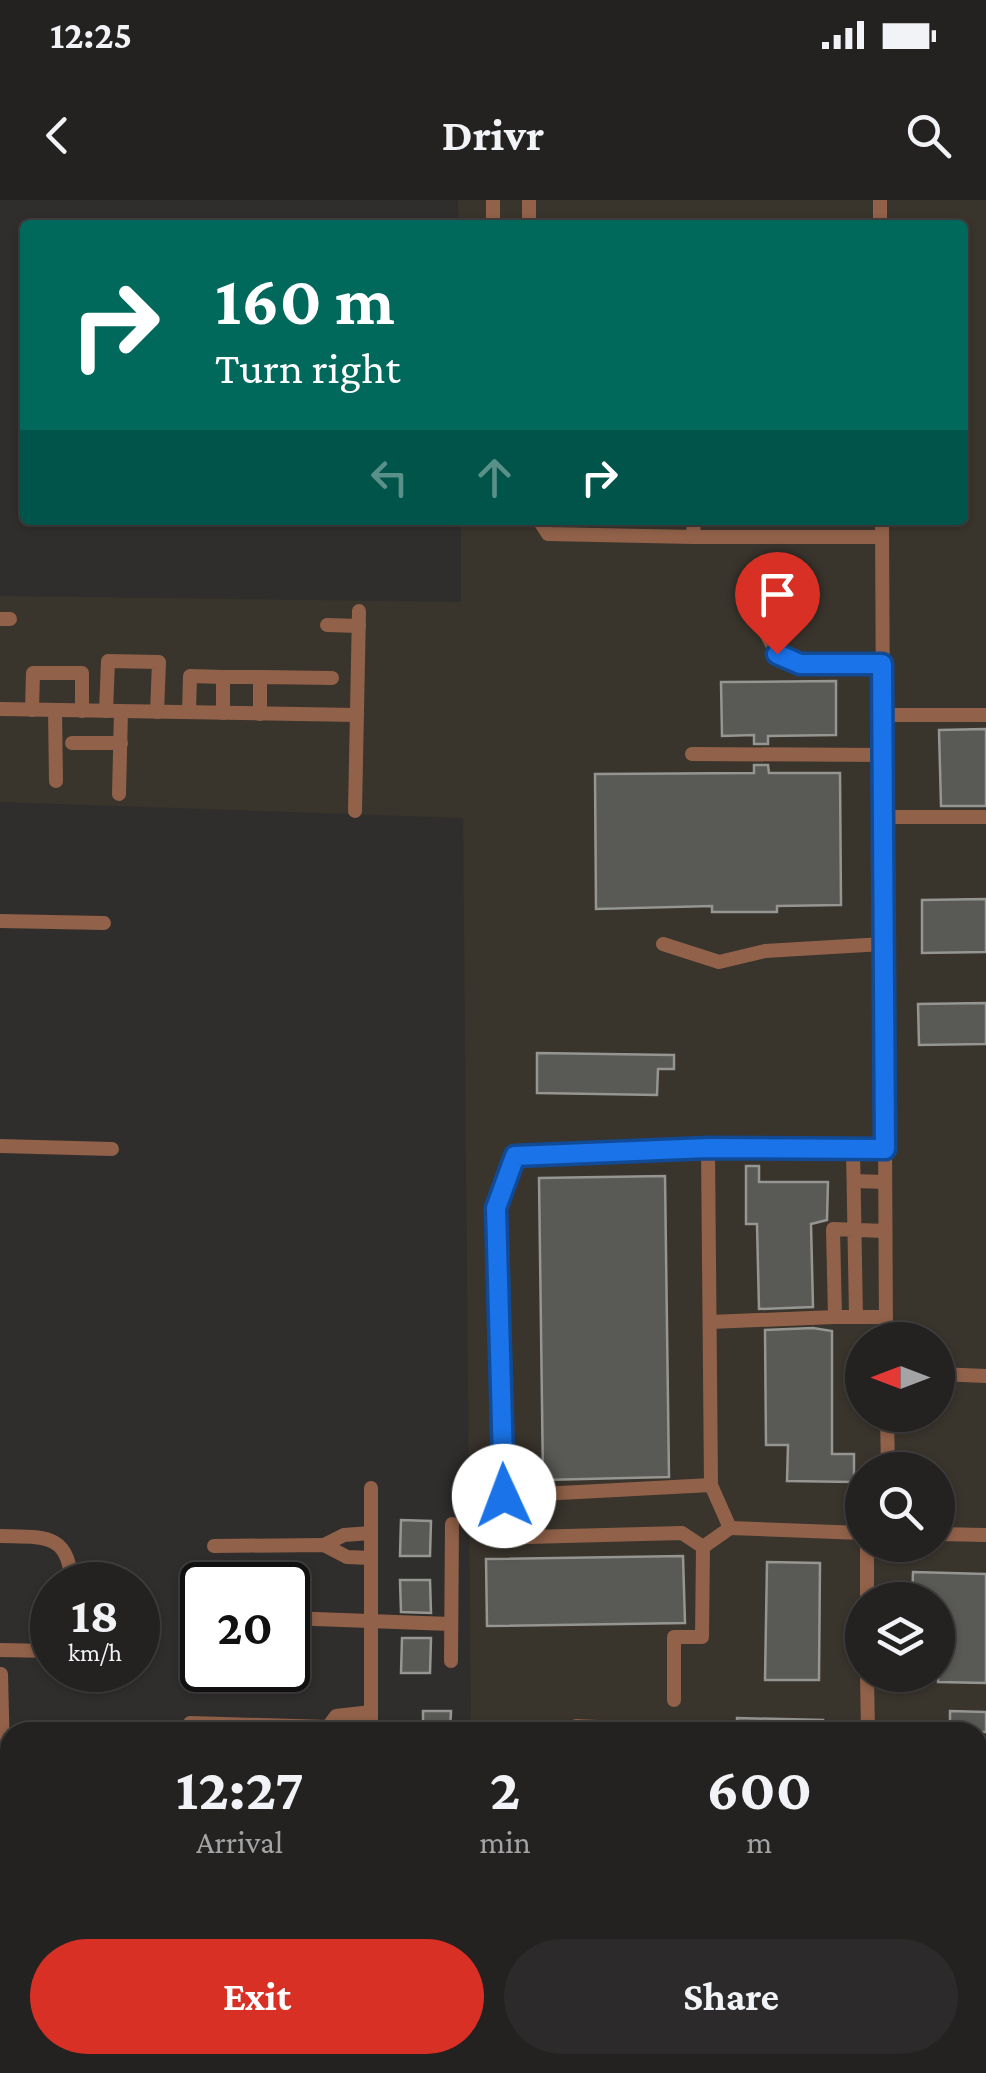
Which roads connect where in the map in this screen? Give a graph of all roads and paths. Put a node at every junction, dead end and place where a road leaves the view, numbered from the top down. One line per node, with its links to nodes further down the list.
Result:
1 (542, 525): 4 (street)
2 (694, 525): 4 (street)
3 (882, 525): 5 (street)
4 (694, 537): 5 (street)
5 (882, 537): 8 (street)
6 (759, 620): 8 (street)
7 (327, 625): 22 (street)
8 (882, 664): 23 (street)
9 (223, 676): 10 (street); 18 (street); 19 (street)
10 (260, 676): 11 (street); 20 (street)
11 (332, 678)
12 (0, 709): 13 (street)
13 (32, 710): 14 (street); 15 (street)
14 (55, 710): 15 (street); 28 (street)
15 (82, 710): 16 (street)
16 (114, 711): 17 (street); 17 (street); 25 (street)
17 (157, 712): 18 (street)
18 (189, 712): 19 (street)
19 (223, 713): 20 (street)
20 (260, 714): 22 (street)
21 (986, 714): 23 (street)
22 (357, 715): 30 (street)
23 (882, 715): 27 (street)
24 (72, 743): 25 (street)
25 (121, 743): 29 (street)
26 (692, 754): 27 (street)
27 (882, 755): 31 (street)
28 (56, 781)
29 (120, 794)
30 (355, 812)
31 (882, 817): 32 (street); 36 (street)
32 (986, 817)
33 (0, 921): 34 (street)
34 (104, 923)
35 (663, 944): 36 (street)
36 (883, 944): 40 (street)
37 (0, 1146): 41 (street)
38 (708, 1148): 39 (street); 49 (street); 53 (street)
39 (853, 1149): 40 (street); 42 (street)
40 (885, 1149): 43 (street)
41 (112, 1150)
42 (854, 1181): 43 (street); 44 (street)
43 (885, 1182): 45 (street)
44 (854, 1228): 45 (street); 46 (street); 48 (street)
45 (886, 1230): 47 (street)
46 (856, 1316): 47 (street); 48 (street)
47 (886, 1316): 50 (street)
48 (835, 1317): 49 (street)
49 (710, 1322): 53 (street)
50 (886, 1322)
51 (955, 1375): 52 (street)
52 (986, 1376)
53 (711, 1486): 56 (street)
54 (371, 1488): 58 (street)
55 (452, 1524): 70 (street)
56 (730, 1528): 57 (street); 65 (street)
57 (845, 1532)
58 (371, 1533): 63 (street); 66 (street)
59 (955, 1534): 60 (street)
60 (986, 1535)
61 (0, 1536): 67 (street)
62 (488, 1538): 65 (street)
63 (324, 1545): 64 (street); 66 (street)
64 (214, 1546)
65 (703, 1547): 76 (street)
66 (371, 1558): 69 (street)
67 (69, 1562)
68 (310, 1619): 69 (street)
69 (371, 1620): 70 (street); 77 (street)
70 (450, 1624): 73 (street)
71 (0, 1650): 72 (street)
72 (30, 1650)
73 (451, 1661)
74 (1, 1674): 78 (street)
75 (868, 1692): 81 (street)
76 (674, 1700)
77 (371, 1712): 79 (street); 80 (street)
78 (3, 1722)
79 (334, 1722)
80 (371, 1722)
81 (868, 1722)

